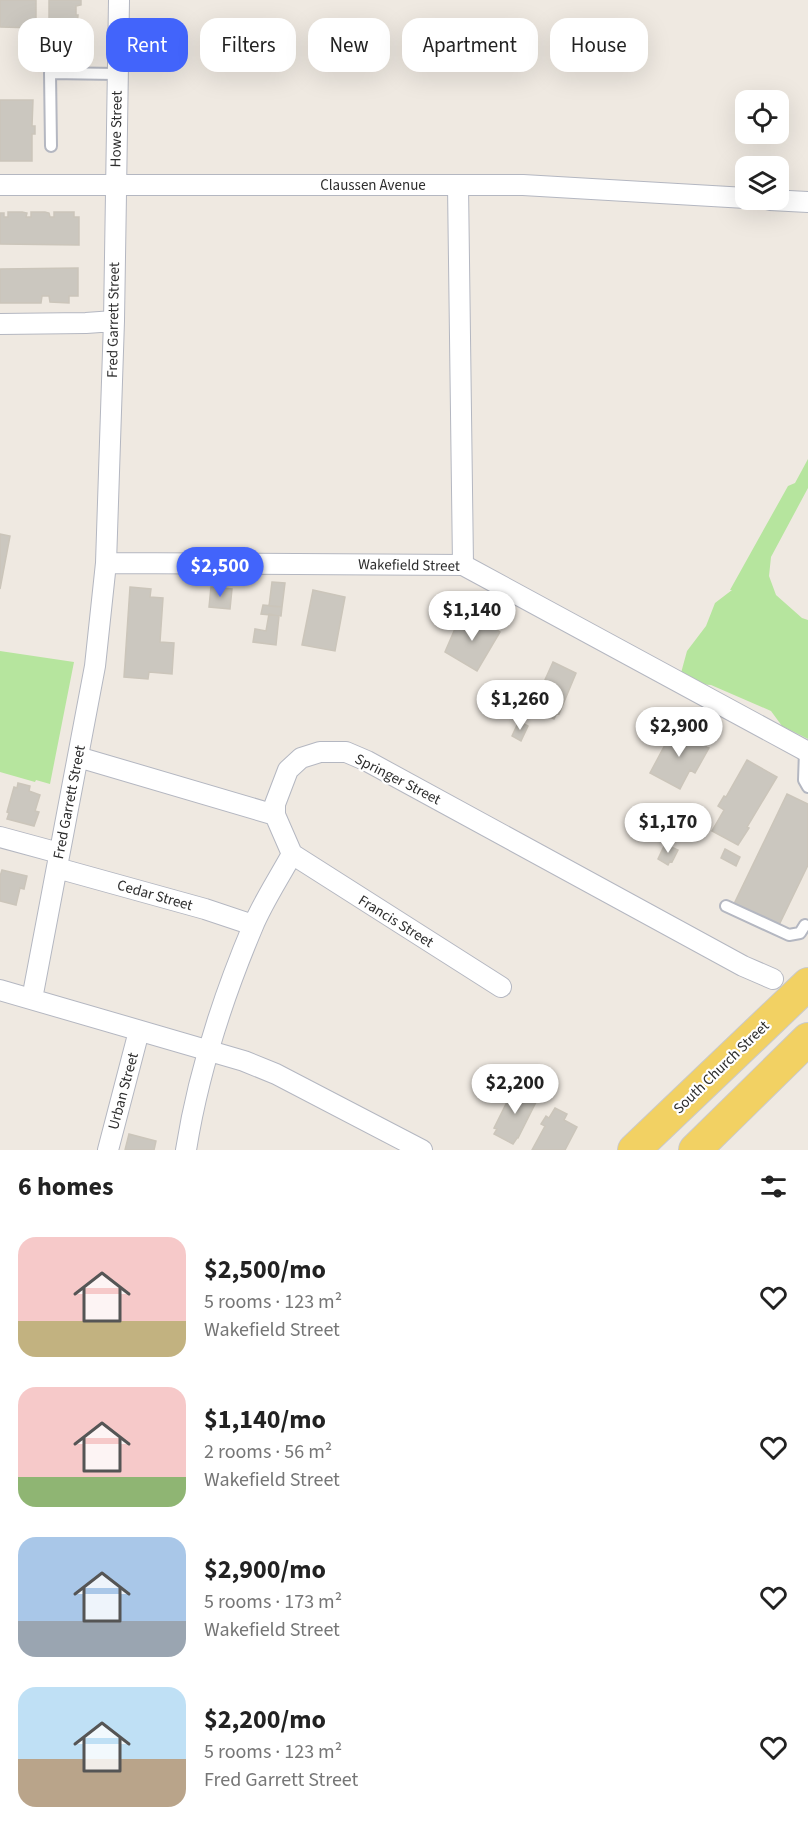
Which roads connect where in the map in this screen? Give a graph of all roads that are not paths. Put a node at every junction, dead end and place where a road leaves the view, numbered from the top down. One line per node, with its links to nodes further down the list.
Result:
1 (119, 0): 2 (street, Howe Street)
2 (117, 74): 3 (lane); 6 (street, Howe Street)
3 (51, 146)
4 (0, 185): 6 (street, Claussen Avenue)
5 (458, 185): 6 (street, Claussen Avenue); 7 (street, Claussen Avenue); 13 (street)
6 (115, 186): 10 (street, Fred Garrett Street)
7 (735, 197)
8 (789, 201): 9 (street)
9 (808, 202)
10 (114, 321): 11 (street); 12 (street, Fred Garrett Street)
11 (0, 324)
12 (106, 563): 13 (street, Wakefield Street); 15 (street, Fred Garrett Street)
13 (463, 565): 14 (street, Wakefield Street)
14 (807, 752): 16 (lane)
15 (78, 757): 17 (street); 20 (street, Fred Garrett Street)
16 (808, 787)
17 (275, 815): 19 (street); 24 (street, Springer Street)
18 (0, 837): 20 (street, Cedar Street)
19 (292, 854): 23 (street); 26 (street, Francis Street)
20 (58, 861): 23 (street, Cedar Street); 28 (street, Fred Garrett Street)
21 (726, 906): 22 (lane)
22 (807, 924)
23 (253, 925): 31 (street)
24 (773, 979)
25 (808, 984): 35 (main road, South Church Street)
26 (501, 987)
27 (0, 990): 28 (street)
28 (33, 999): 29 (street)
29 (139, 1031): 31 (street); 32 (street, Urban Street)
30 (808, 1039): 36 (main road)
31 (209, 1050): 33 (street); 34 (street)
32 (108, 1150)
33 (186, 1150)
34 (422, 1150)
35 (634, 1150)
36 (695, 1150)

